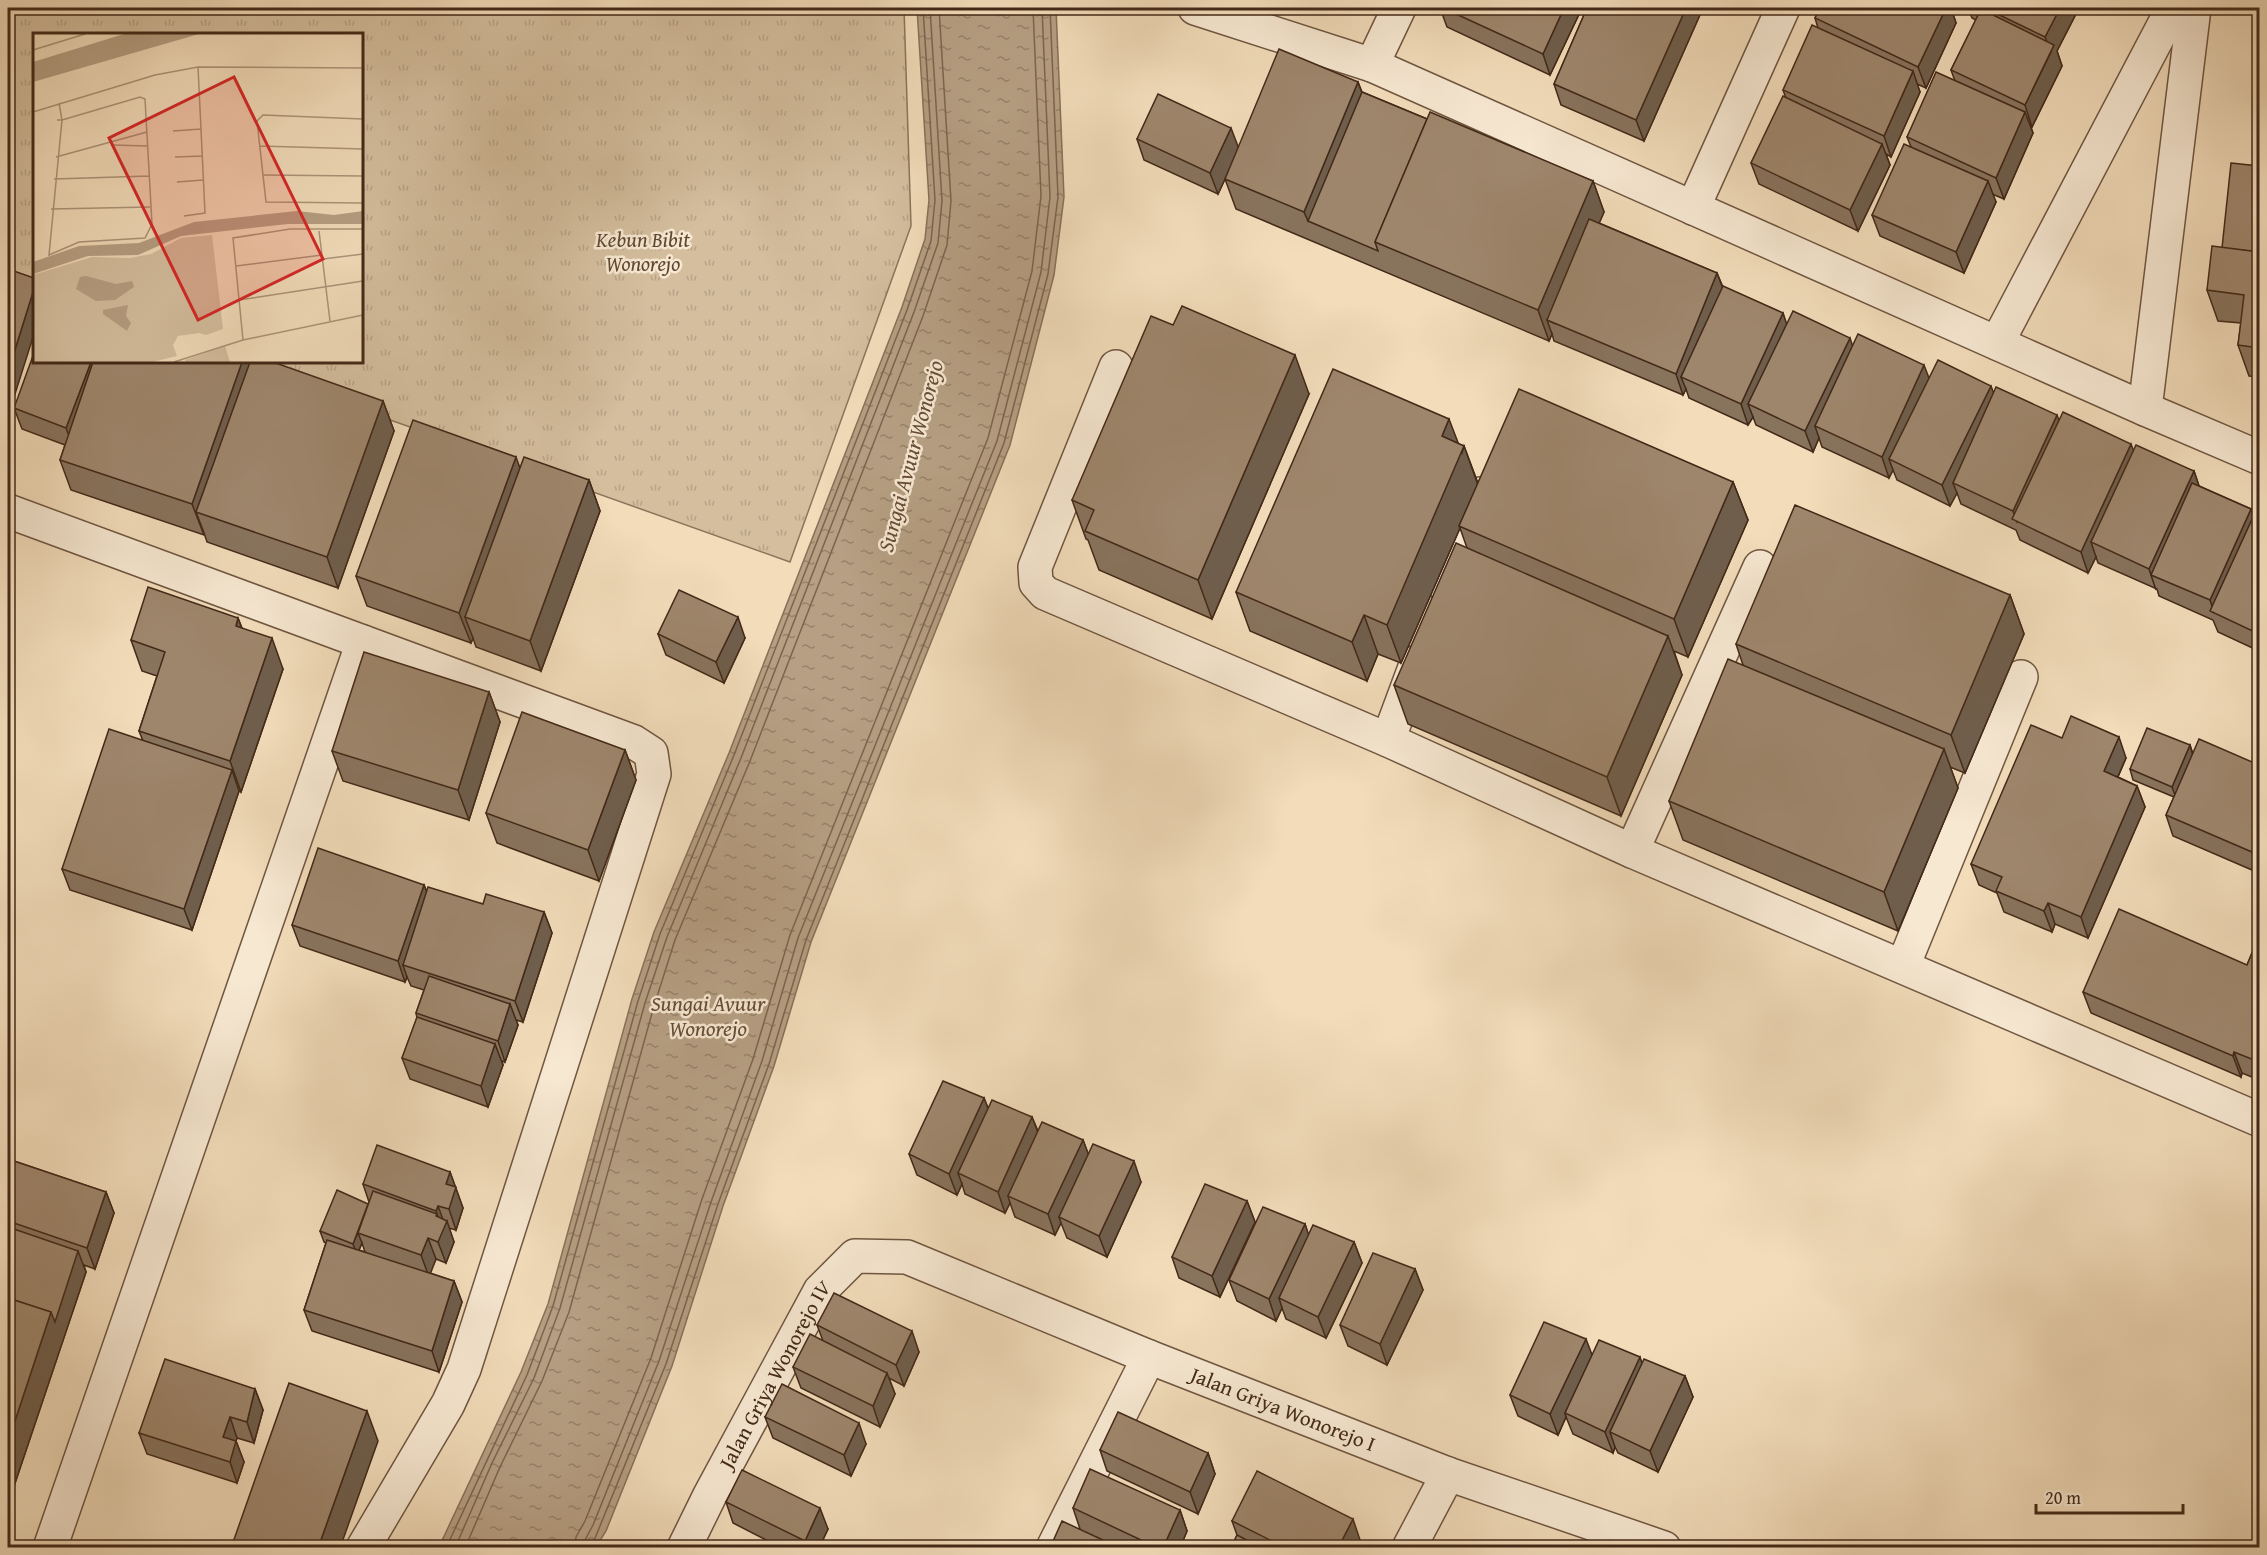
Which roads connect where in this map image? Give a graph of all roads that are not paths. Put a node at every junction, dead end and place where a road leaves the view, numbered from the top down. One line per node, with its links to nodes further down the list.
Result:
1 (1195, 8): 6 (street)
2 (1399, 8): 6 (street)
3 (1783, 8): 7 (street)
4 (2173, 8): 8 (street)
5 (2194, 8): 10 (street)
6 (1372, 65): 7 (street)
7 (1693, 208): 8 (street)
8 (1997, 343): 10 (street)
9 (1116, 367): 17 (street)
10 (2145, 409): 11 (street)
11 (2259, 458)
12 (1491, 464): 17 (street)
13 (8, 511): 15 (street)
14 (1760, 567): 18 (street)
15 (363, 642): 24 (street); 25 (street)
16 (2021, 676): 19 (street)
17 (1388, 740): 18 (street)
18 (1632, 850): 19 (street)
19 (1903, 966): 20 (street)
20 (2259, 1120)
21 (906, 1257): 22 (street, Jalan Griya Wonorejo I); 26 (street, Jalan Griya Wonorejo IV)
22 (1149, 1357): 23 (street, Jalan Griya Wonorejo I); 27 (street)
23 (1448, 1474): 28 (street); 29 (street, Jalan Griya Wonorejo I)
24 (50, 1548)
25 (363, 1548)
26 (684, 1548)
27 (1053, 1548)
28 (1409, 1548)
29 (1664, 1548)

